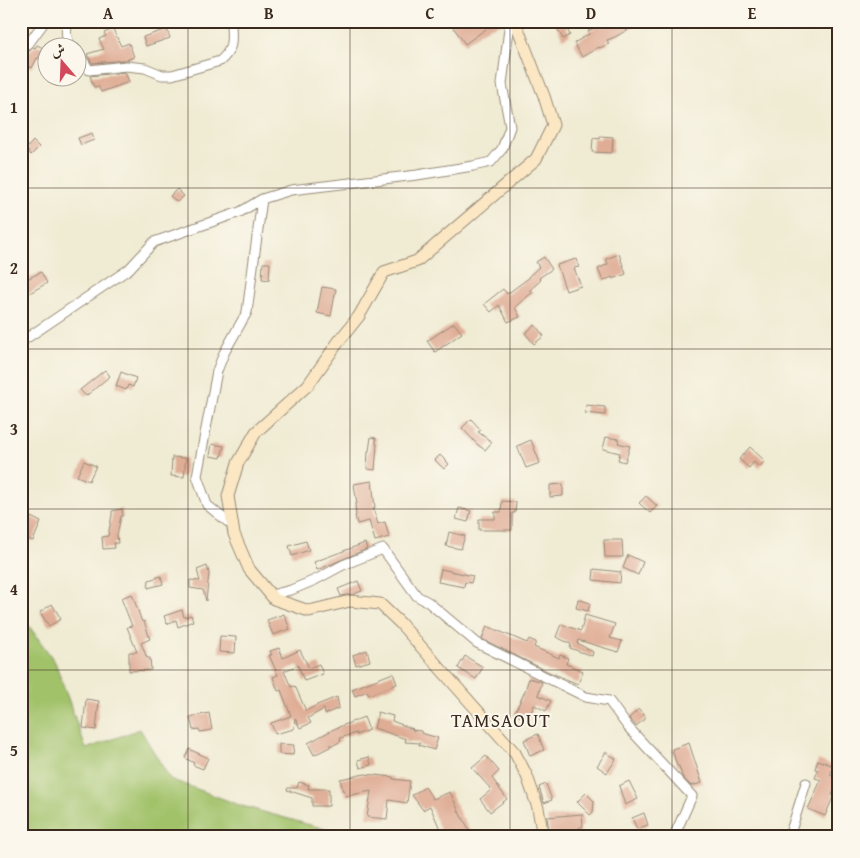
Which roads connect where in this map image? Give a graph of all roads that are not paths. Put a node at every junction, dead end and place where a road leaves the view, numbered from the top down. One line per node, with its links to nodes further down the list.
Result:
1 (45, 21): 7 (street)
2 (67, 21): 6 (street)
3 (231, 21): 8 (street)
4 (510, 21): 9 (street)
5 (515, 21): 11 (main road)
6 (67, 38)
7 (21, 51)
8 (88, 68)
9 (262, 199): 10 (street); 11 (street)
10 (21, 342)
11 (233, 526): 12 (main road)
12 (271, 595): 14 (main road); 15 (street)
13 (806, 783): 16 (street)
14 (543, 837)
15 (676, 837)
16 (788, 837)

